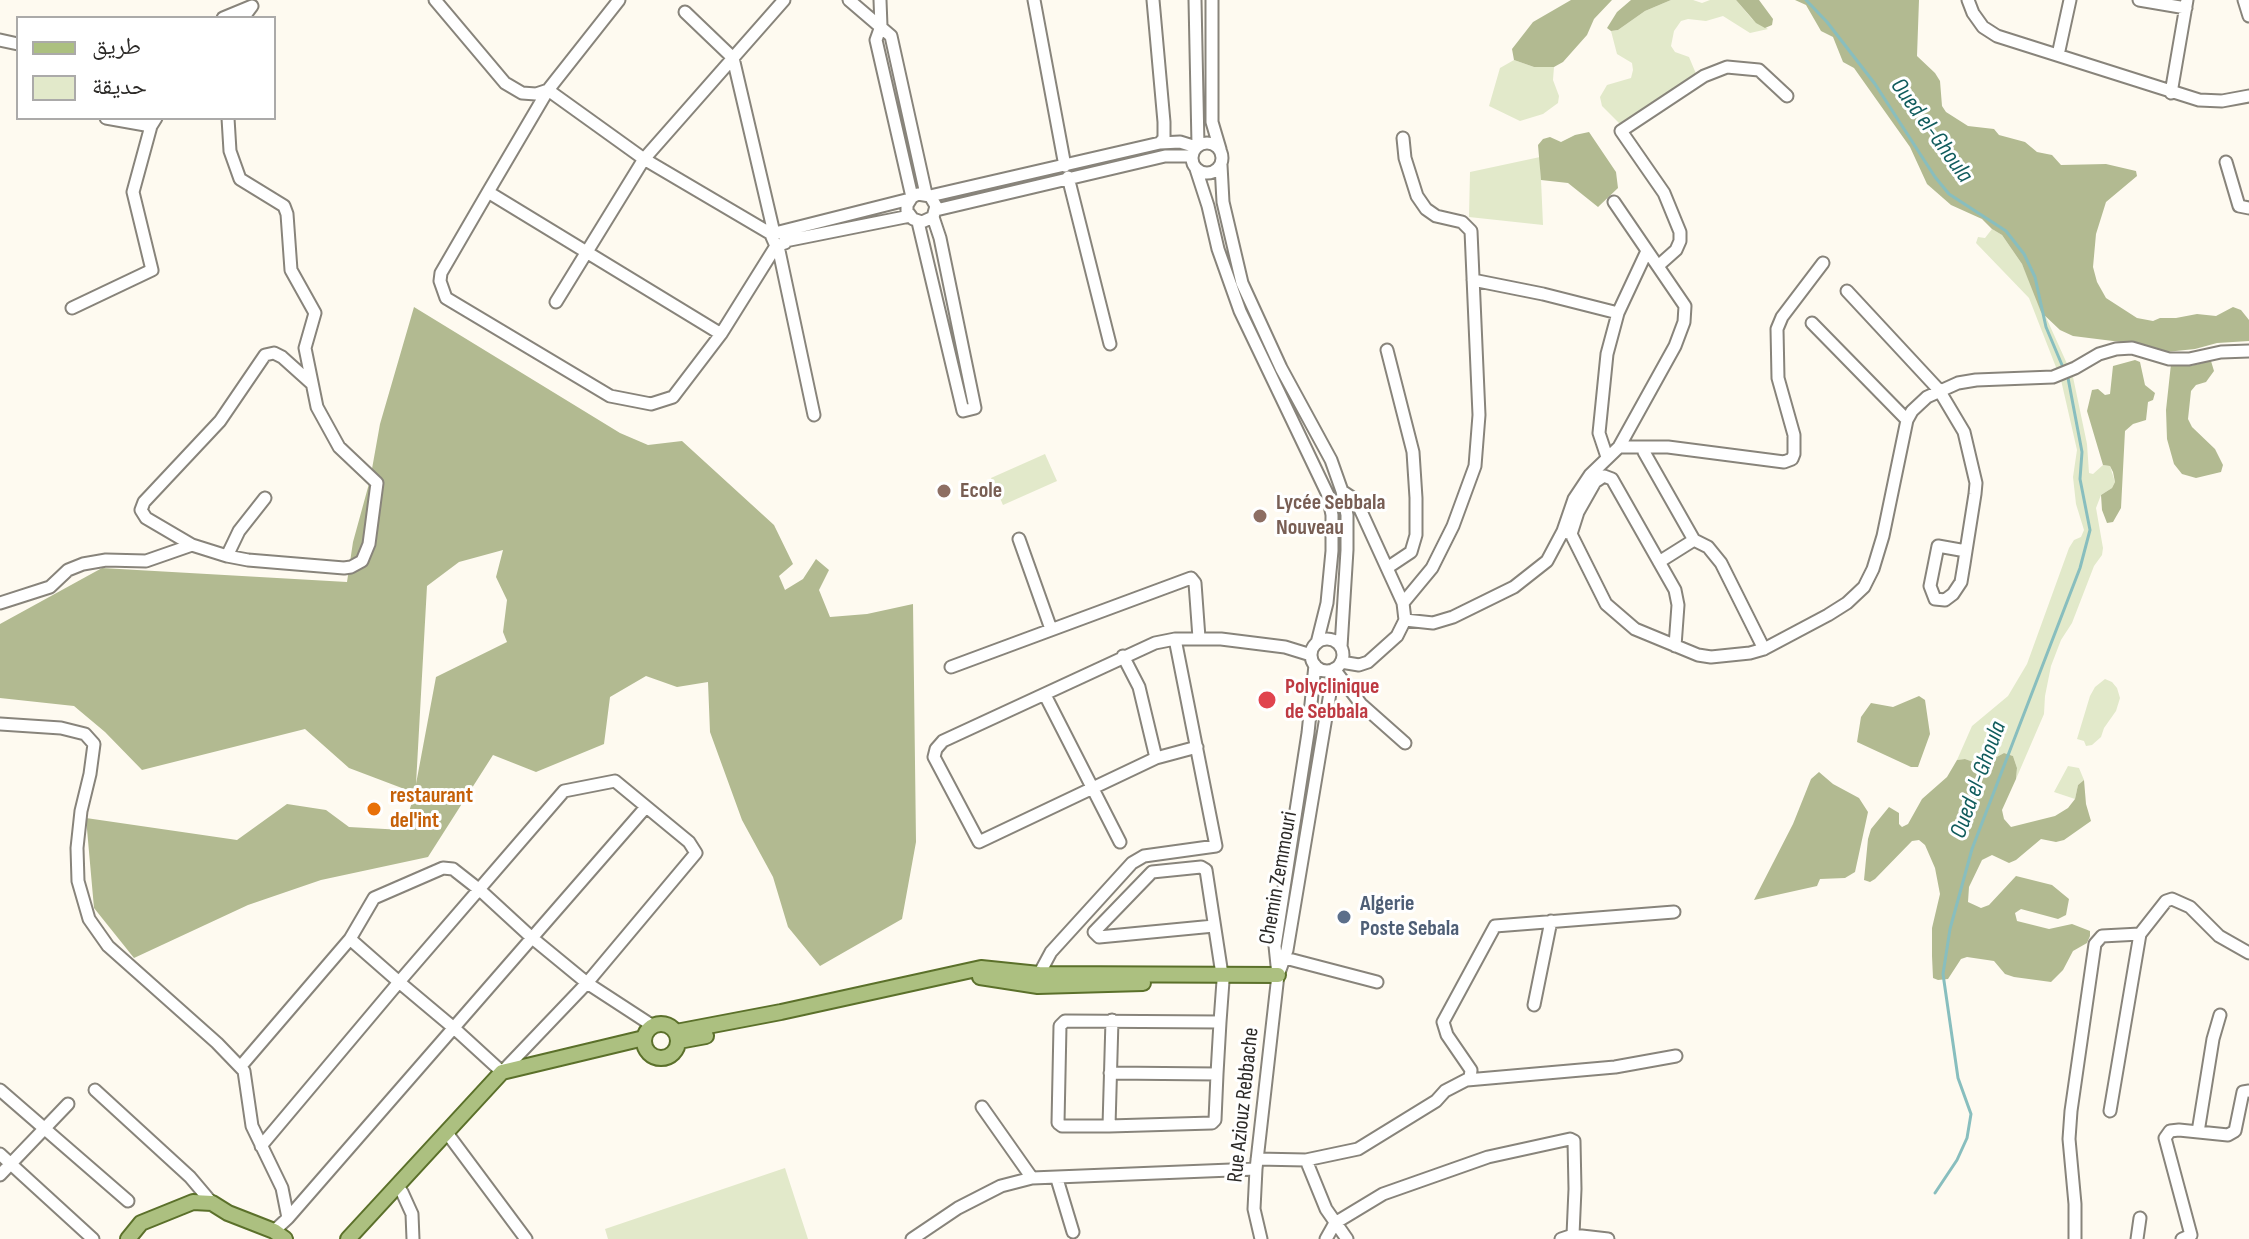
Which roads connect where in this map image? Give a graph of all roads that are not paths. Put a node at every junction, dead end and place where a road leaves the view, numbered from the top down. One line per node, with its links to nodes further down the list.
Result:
1 (435, 0): 22 (street)
2 (619, 0): 22 (street)
3 (784, 0): 21 (street)
4 (849, 0): 19 (street)
5 (880, 0): 19 (street)
6 (1034, 0): 37 (street)
7 (1153, 0): 30 (street)
8 (1195, 0): 31 (street)
9 (1212, 0): 32 (street)
10 (1968, 0): 20 (street)
11 (2070, 0): 20 (street)
12 (2139, 0): 15 (street)
13 (2244, 0): 18 (street)
14 (253, 3): 17 (street)
15 (2186, 4): 23 (street)
16 (685, 12): 21 (street)
17 (227, 16)
18 (2249, 16)
19 (881, 26): 39 (street); 40 (street)
20 (2058, 55): 23 (street)
21 (733, 58): 33 (street); 45 (street)
22 (548, 90): 33 (street); 38 (street)
23 (2171, 93): 25 (street)
24 (1787, 96): 49 (street)
25 (2249, 96)
26 (130, 120): 28 (street)
27 (228, 120): 60 (street)
28 (154, 122): 53 (street)
29 (1403, 138): 50 (street)
30 (1160, 143): 31 (street); 37 (street)
31 (1195, 149): 32 (street); 36 (street); 37 (street)
32 (1220, 149): 35 (street)
33 (644, 159): 45 (street); 47 (street)
34 (2226, 162): 42 (street)
35 (1221, 165): 36 (street); 67 (street, Chemin Zemmouri)
36 (1196, 169): 83 (street, Chemin Zemmouri)
37 (1068, 172): 39 (street); 43 (street); 57 (street)
38 (488, 192): 47 (street); 56 (street)
39 (928, 195): 40 (street); 43 (street)
40 (911, 198): 44 (street); 45 (street)
41 (1614, 202): 46 (street)
42 (2249, 208)
43 (934, 213): 44 (street); 44 (street)
44 (914, 219): 45 (street)
45 (778, 239): 56 (street); 62 (street)
46 (1647, 251): 49 (street); 54 (street)
47 (587, 252): 52 (street); 56 (street)
48 (1823, 263): 64 (street)
49 (1658, 266): 64 (street)
50 (1473, 280): 54 (street); 78 (street)
51 (1847, 291): 61 (street)
52 (556, 302)
53 (72, 308)
54 (1618, 313): 66 (street)
55 (1812, 323): 63 (street)
56 (721, 334)
57 (1110, 344)
58 (1387, 350): 76 (street)
59 (2249, 351): 61 (street)
60 (312, 383): 72 (street); 74 (street)
61 (1939, 390): 63 (street); 73 (street)
62 (814, 415)
63 (1907, 420): 86 (street)
64 (1619, 447): 66 (street)
65 (1644, 452): 71 (street)
66 (1607, 457): 69 (street)
67 (1342, 491): 76 (street); 85 (street, Chemin Zemmouri)
68 (265, 498): 74 (street)
69 (1567, 532): 75 (street); 79 (street); 84 (street)
70 (1019, 539): 80 (street)
71 (1694, 540): 75 (street); 86 (street)
72 (192, 545): 74 (street); 77 (street)
73 (1966, 551): 73 (street)
74 (227, 556)
75 (1659, 562): 84 (street)
76 (1387, 568): 78 (street)
77 (0, 603)
78 (1403, 603): 79 (street)
79 (1405, 620): 89 (street)
80 (1051, 629): 81 (street); 90 (street)
81 (1199, 638): 82 (street); 88 (street)
82 (1175, 639): 87 (street); 94 (street)
83 (1317, 643): 85 (street); 88 (street, Chemin Zemmouri)
84 (1675, 646): 86 (street)
85 (1341, 647): 89 (street, Chemin Zemmouri)
86 (1764, 649)
87 (1123, 656): 91 (street); 95 (street)
88 (1313, 660): 89 (street); 109 (street, Chemin Zemmouri)
89 (1338, 665): 93 (street); 107 (street, Chemin Zemmouri)
90 (951, 667)
91 (1045, 695): 96 (street); 96 (street)
92 (0, 724): 122 (street)
93 (1405, 743)
94 (1197, 747): 95 (street); 110 (street)
95 (1156, 758): 96 (street)
96 (1092, 787): 98 (street)
97 (646, 807): 99 (street); 104 (street); 113 (street)
98 (1120, 842)
99 (481, 891): 104 (street); 105 (street); 111 (street)
100 (1674, 912): 101 (street)
101 (1551, 921): 114 (street); 126 (street)
102 (1214, 926): 102 (street); 108 (street)
103 (2140, 934): 106 (street); 132 (street); 165 (street)
104 (531, 937): 113 (street); 118 (street)
105 (350, 939): 111 (street); 122 (street)
106 (2249, 953)
107 (1285, 958): 109 (street, Chemin Zemmouri); 112 (street)
108 (1222, 977): 109 (main road); 110 (main road); 117 (street)
109 (1278, 979): 141 (street, Rue Aziouz Rebbache)
110 (1037, 980): 120 (main road)
111 (399, 982): 118 (street); 137 (street)
112 (1377, 982)
113 (587, 983): 119 (street); 123 (street)
114 (1534, 1005)
115 (2220, 1015): 135 (street)
116 (1112, 1020): 117 (street); 124 (street); 133 (street)
117 (1220, 1022): 125 (street)
118 (455, 1029): 123 (street); 148 (street)
119 (648, 1037): 120 (main road); 120 (main road); 123 (main road); 136 (main road)
120 (677, 1037)
121 (1676, 1056): 126 (street)
122 (241, 1066): 137 (street)
123 (502, 1072): 156 (main road)
124 (1110, 1073): 125 (street); 133 (street)
125 (1217, 1074): 133 (street)
126 (1467, 1080): 139 (street)
127 (0, 1090): 134 (street)
128 (95, 1090): 147 (street)
129 (2249, 1091): 135 (street)
130 (68, 1104): 134 (street)
131 (982, 1107): 143 (street)
132 (2110, 1111)
133 (1109, 1126)
134 (43, 1130): 140 (street); 146 (street)
135 (2198, 1132): 167 (street)
136 (450, 1137): 145 (main road); 159 (street)
137 (261, 1146): 148 (street)
138 (0, 1154): 140 (street)
139 (1306, 1160): 141 (street); 150 (street)
140 (10, 1163): 142 (street); 154 (street)
141 (1256, 1164): 144 (street); 161 (street, Rue Aziouz Rebbache)
142 (0, 1175)
143 (1032, 1178): 144 (street); 160 (street)
144 (1057, 1179): 151 (street)
145 (402, 1192): 157 (main road); 158 (street)
146 (128, 1201)
147 (212, 1203): 152 (main road); 155 (main road)
148 (288, 1218): 152 (street)
149 (2140, 1218): 166 (street)
150 (1335, 1223): 153 (street); 162 (street); 163 (street)
151 (1073, 1232)
152 (280, 1235)
153 (1567, 1237): 164 (street)
154 (93, 1239)
155 (128, 1239)
156 (348, 1239)
157 (360, 1239)
158 (413, 1239)
159 (526, 1239)
160 (912, 1239)
161 (1261, 1239)
162 (1326, 1239)
163 (1347, 1239)
164 (1608, 1239)
165 (2075, 1239)
166 (2137, 1239)
167 (2182, 1239)

